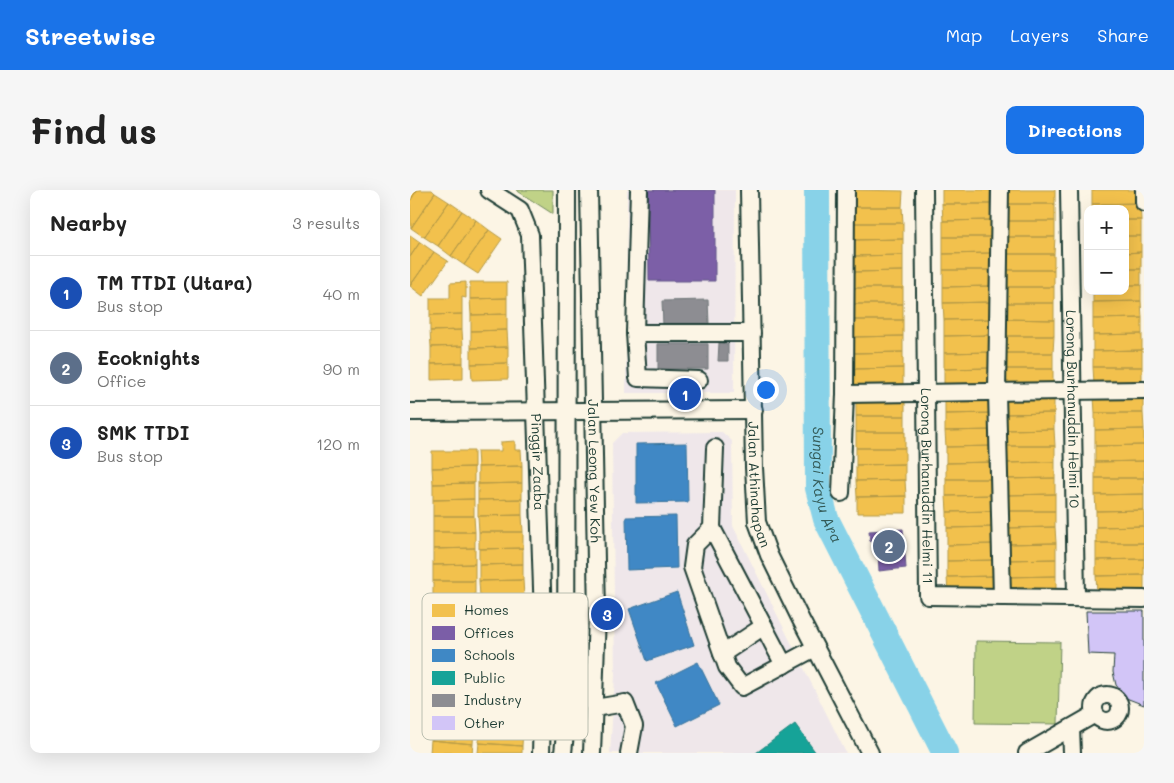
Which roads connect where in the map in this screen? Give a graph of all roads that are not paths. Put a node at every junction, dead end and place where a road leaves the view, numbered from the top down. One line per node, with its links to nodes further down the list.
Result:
1 (489, 190): 23 (street, Pinggir Zaaba)
2 (567, 190): 24 (street, Jalan Leong Yew Koh)
3 (589, 190): 21 (street, Jalan Leong Yew Koh)
4 (639, 190): 13 (street)
5 (749, 190): 12 (street, Jalan Athinahapan)
6 (846, 190): 19 (street)
7 (924, 190): 17 (street, Lorong Burhanuddin Helmi 11)
8 (1000, 190): 18 (street)
9 (1070, 190): 16 (street, Lorong Burhanuddin Helmi 10)
10 (1144, 190): 11 (street)
11 (1144, 203)
12 (752, 333): 13 (street); 20 (street, Jalan Athinahapan)
13 (635, 334): 14 (street)
14 (699, 380)
15 (1144, 390): 16 (street)
16 (1072, 391): 18 (street); 31 (street, Lorong Burhanuddin Helmi 10)
17 (925, 392): 18 (street); 19 (street); 30 (street, Lorong Burhanuddin Helmi 11)
18 (997, 392): 30 (street)
19 (845, 394): 26 (street)
20 (754, 410): 21 (street); 34 (street, Jalan Athinahapan)
21 (594, 411): 24 (street); 37 (street, Jalan Leong Yew Koh)
22 (410, 412): 23 (street)
23 (536, 412): 24 (street); 28 (street, Pinggir Zaaba)
24 (565, 412): 29 (street, Jalan Leong Yew Koh)
25 (715, 448): 27 (street)
26 (841, 493)
27 (712, 528): 33 (street); 35 (street)
28 (542, 593)
29 (566, 593)
30 (1002, 597): 31 (street, Lorong Burhanuddin Helmi 11)
31 (1076, 597): 32 (street, Lorong Burhanuddin Helmi 11)
32 (1144, 599)
33 (764, 626): 35 (street); 36 (street)
34 (815, 648): 36 (street); 46 (street, Jalan Athinahapan)
35 (722, 654): 36 (street)
36 (784, 665)
37 (595, 708): 44 (street, Jalan Leong Yew Koh); 45 (street)
38 (1095, 714): 39 (street)
39 (1071, 728): 47 (street); 48 (street)
40 (540, 740): 42 (street, Pinggir Zaaba)
41 (564, 740): 43 (street, Jalan Leong Yew Koh)
42 (540, 753)
43 (563, 753)
44 (592, 753)
45 (630, 753)
46 (870, 753)
47 (1028, 753)
48 (1072, 753)

